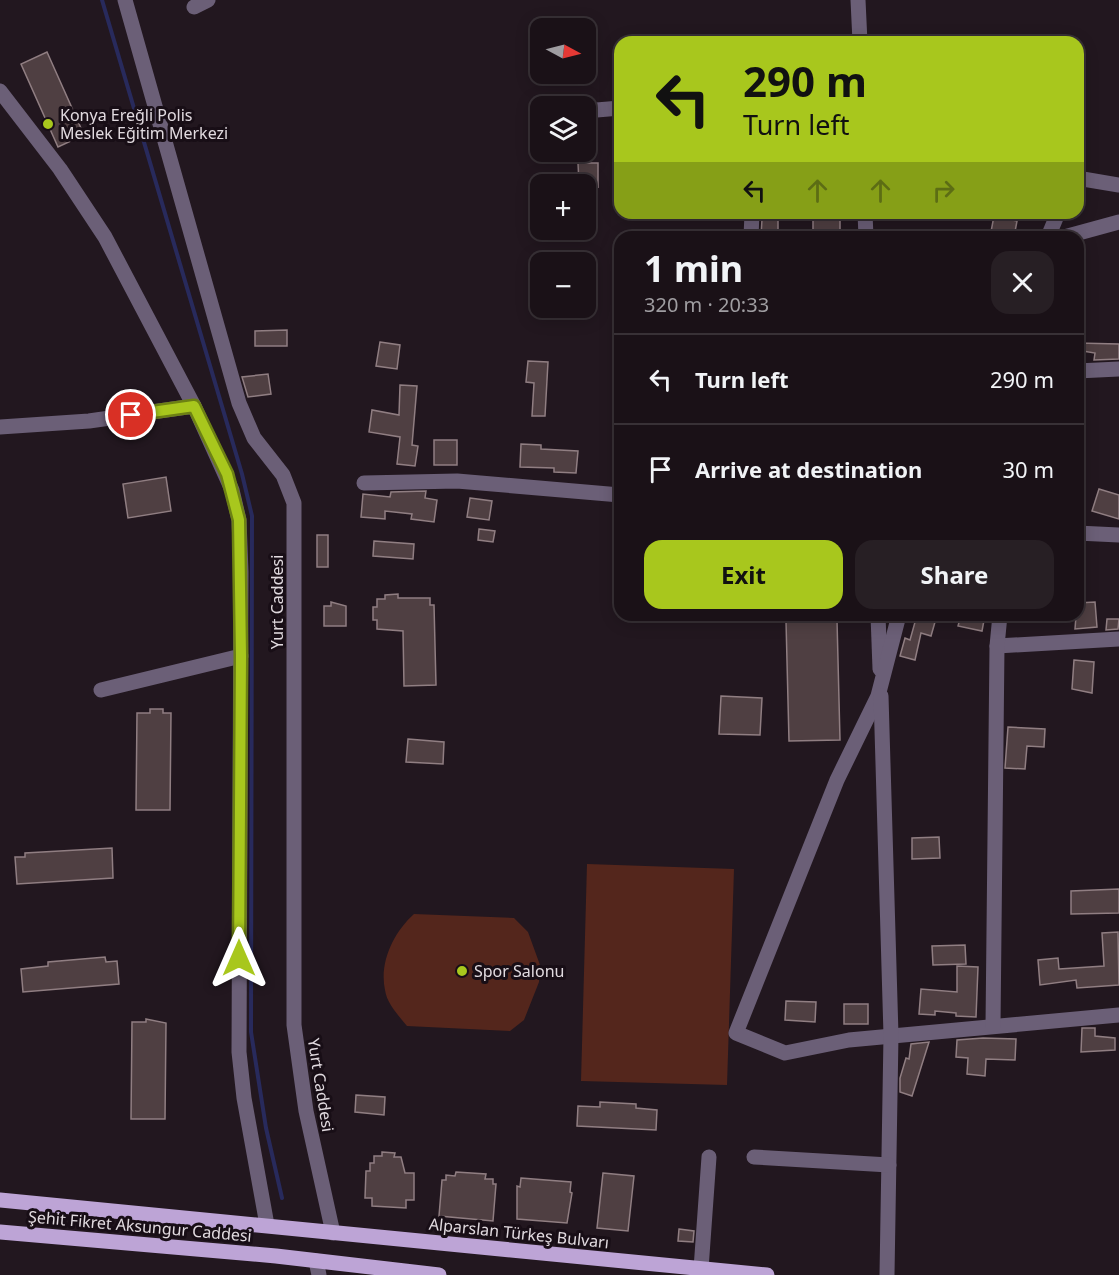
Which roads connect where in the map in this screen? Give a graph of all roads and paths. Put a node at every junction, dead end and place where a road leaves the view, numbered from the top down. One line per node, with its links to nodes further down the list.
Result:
1 (124, 0): 36 (street, Yurt Caddesi)
2 (858, 0): 3 (street)
3 (860, 36)
4 (0, 91): 13 (street)
5 (614, 109): 6 (street)
6 (596, 110)
7 (1084, 179): 8 (street)
8 (1119, 185)
9 (1119, 222): 10 (street)
10 (1084, 232)
11 (1119, 369): 12 (street)
12 (1084, 371)
13 (194, 406): 14 (street); 24 (street)
14 (0, 427)
15 (364, 483): 16 (street)
16 (614, 494)
17 (1084, 534): 18 (street)
18 (1119, 536)
19 (878, 621): 25 (street)
20 (897, 621): 25 (street)
21 (999, 621): 23 (street)
22 (1119, 639): 23 (street)
23 (997, 646): 28 (street)
24 (241, 656): 26 (street); 34 (street)
25 (880, 688): 29 (street); 29 (street)
26 (101, 690)
27 (1119, 1015): 28 (street)
28 (993, 1026): 29 (street)
29 (891, 1035): 32 (street)
30 (709, 1157): 38 (street)
31 (754, 1157): 32 (street)
32 (889, 1165): 41 (street)
33 (0, 1200): 34 (main road, Şehit Fikret Aksungur Caddesi)
34 (267, 1226): 36 (main road, Alparslan Türkeş Bulvarı)
35 (0, 1232): 37 (main road, Şehit Fikret Aksungur Caddesi)
36 (333, 1233): 38 (main road, Alparslan Türkeş Bulvarı)
37 (317, 1268): 39 (main road, Şehit Fikret Aksungur Caddesi)
38 (701, 1269): 40 (main road, Alparslan Türkeş Bulvarı)
39 (439, 1275)
40 (767, 1275)
41 (886, 1275)

